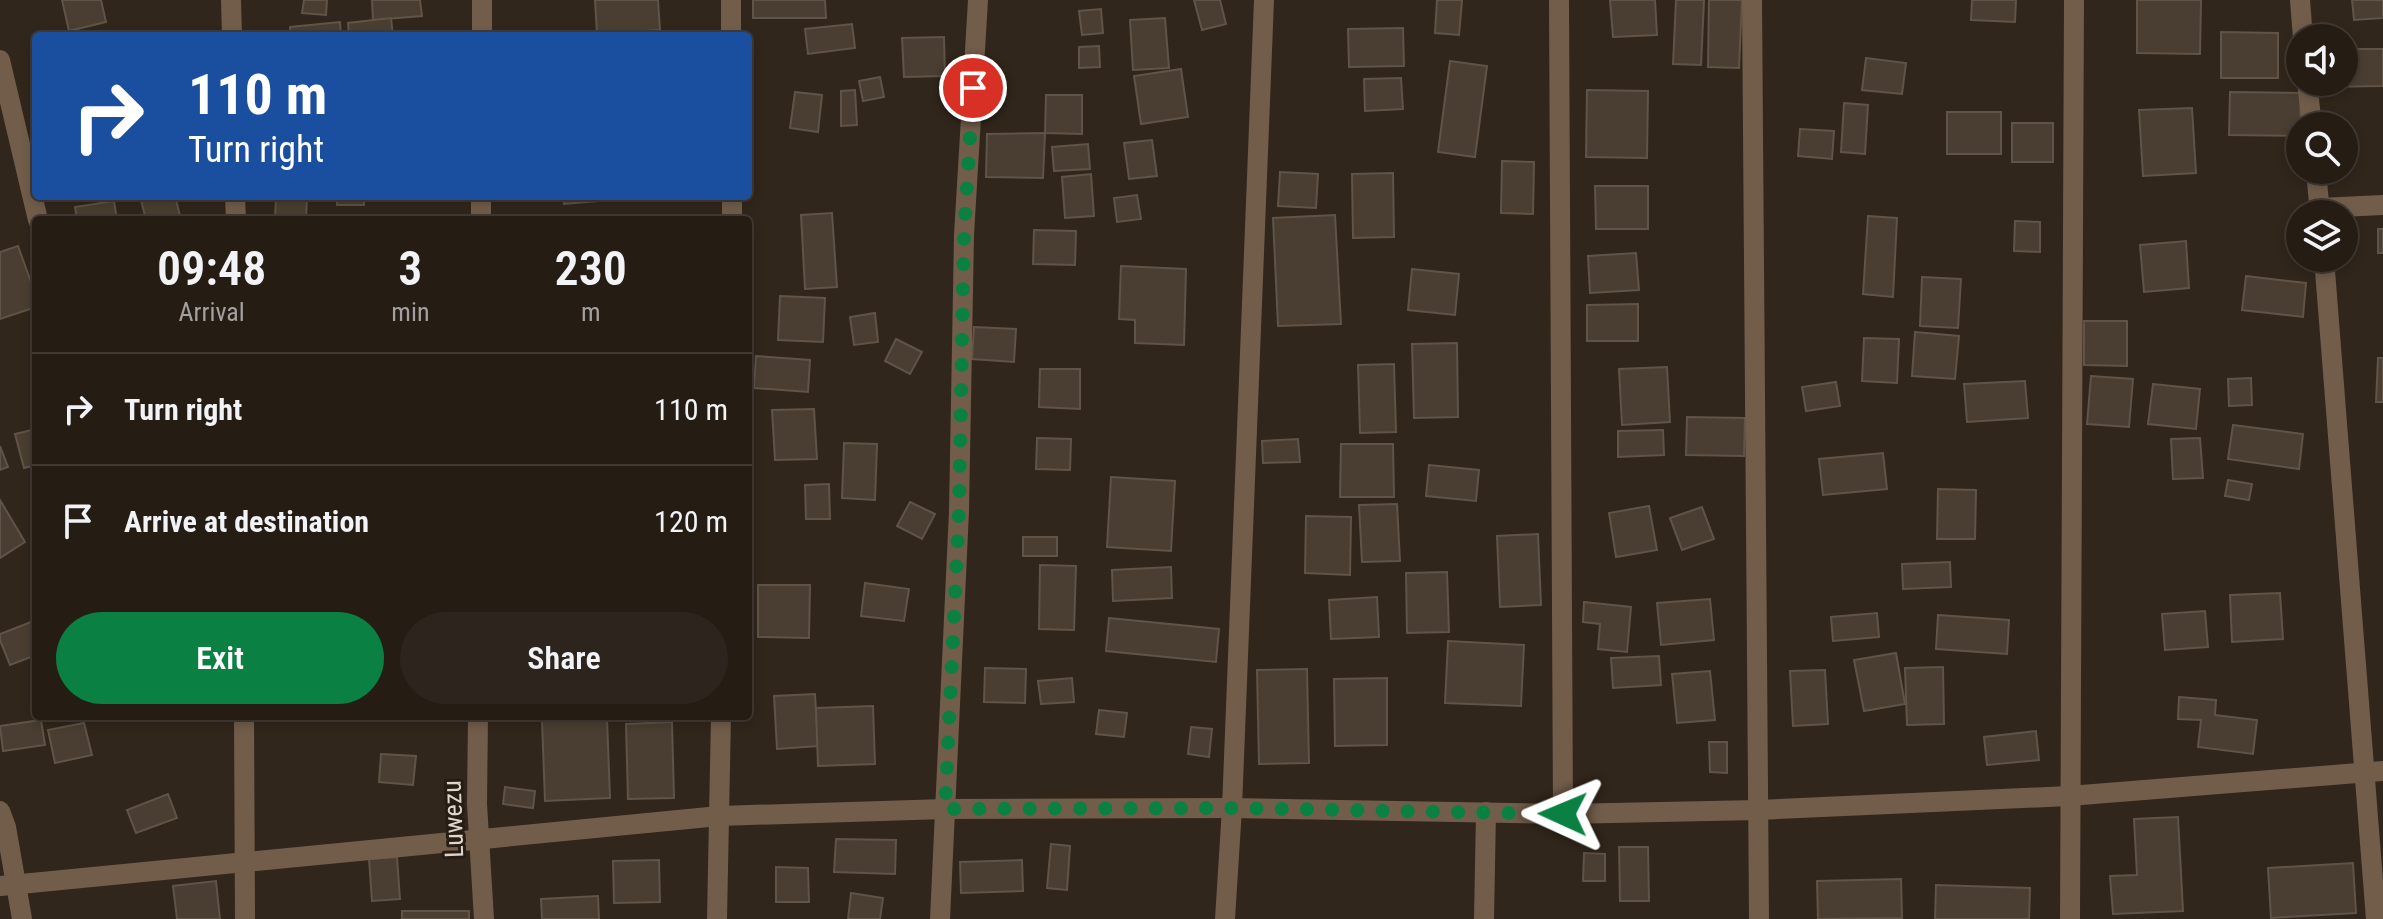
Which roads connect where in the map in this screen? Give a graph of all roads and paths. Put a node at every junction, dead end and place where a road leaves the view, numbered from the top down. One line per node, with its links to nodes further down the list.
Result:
1 (231, 0): 11 (street)
2 (482, 0): 12 (street)
3 (731, 0): 13 (street)
4 (978, 0): 25 (street)
5 (1264, 0): 24 (street)
6 (1559, 0): 29 (street)
7 (1752, 0): 26 (street)
8 (2074, 0): 23 (street)
9 (2300, 0): 10 (street)
10 (2302, 24)
11 (232, 32)
12 (482, 32)
13 (731, 32)
14 (0, 60): 15 (street)
15 (32, 195)
16 (2383, 205): 17 (street)
17 (2358, 207)
18 (2325, 272): 22 (street)
19 (244, 720): 32 (street)
20 (478, 720): 31 (street, Luwezu)
21 (721, 720): 30 (street)
22 (2373, 772): 23 (street); 43 (street)
23 (2069, 796): 26 (street); 42 (street)
24 (1232, 808): 25 (street); 28 (street); 39 (street)
25 (945, 809): 30 (street); 38 (street)
26 (1758, 810): 29 (street); 41 (street)
27 (0, 811): 33 (street)
28 (1486, 812): 29 (street); 40 (street)
29 (1563, 814)
30 (719, 816): 31 (street); 37 (street)
31 (479, 839): 32 (street); 36 (street, Luwezu)
32 (245, 862): 33 (street); 35 (street)
33 (8, 885): 34 (street)
34 (22, 919)
35 (245, 919)
36 (484, 919)
37 (717, 919)
38 (940, 919)
39 (1225, 919)
40 (1484, 919)
41 (1759, 919)
42 (2070, 919)
43 (2376, 919)

